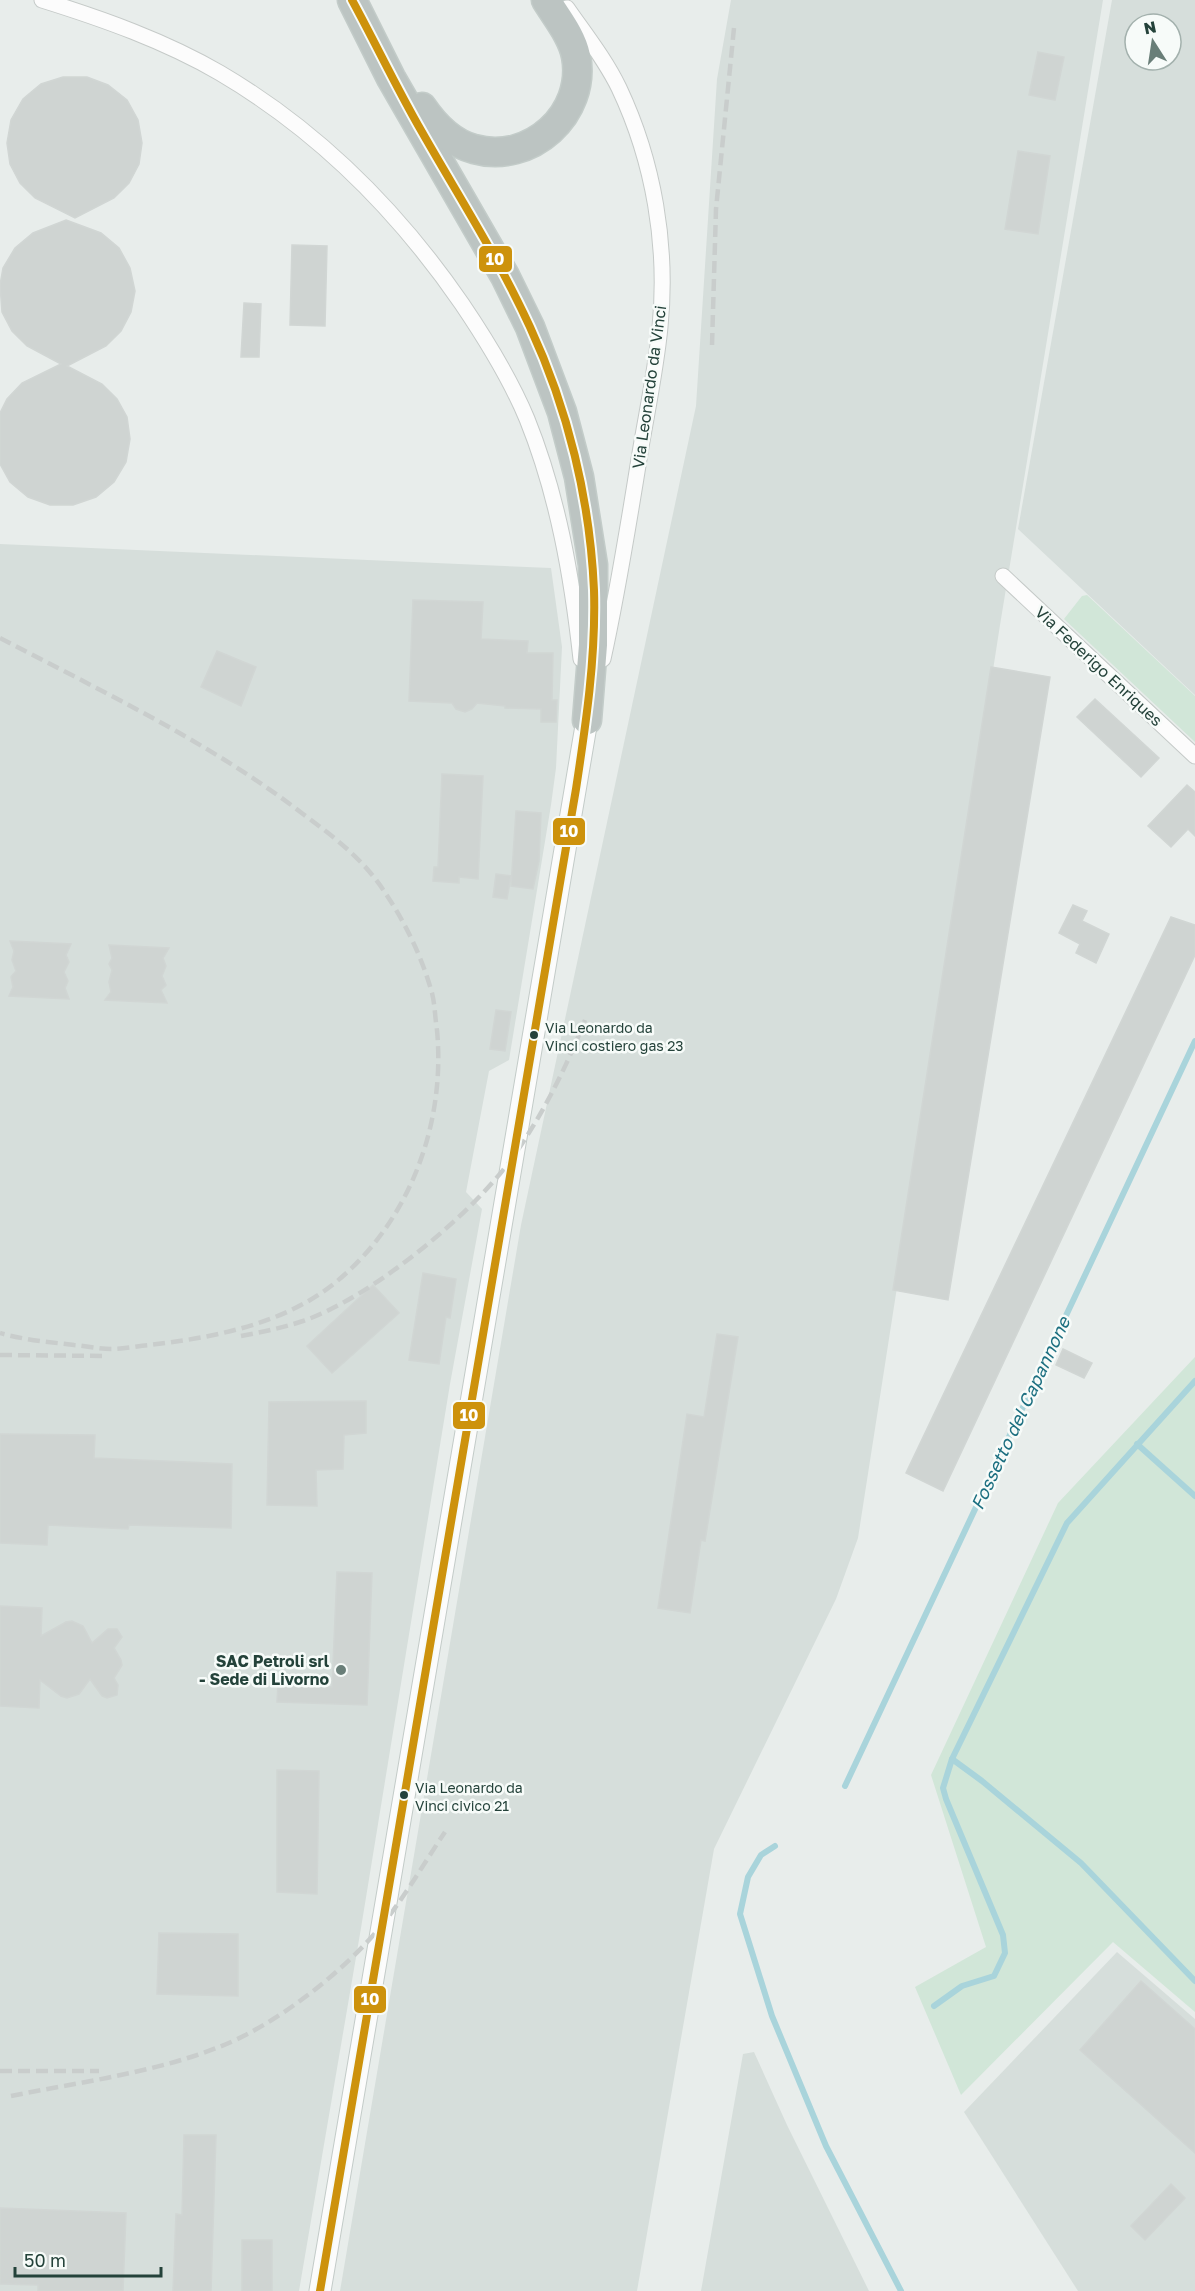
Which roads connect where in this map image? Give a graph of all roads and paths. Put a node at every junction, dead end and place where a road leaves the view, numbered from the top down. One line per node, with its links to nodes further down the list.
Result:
1 (42, 0): 7 (street, Via Leonardo da Vinci)
2 (352, 0): 5 (highway)
3 (546, 0): 5 (highway)
4 (561, 0): 7 (street, Via Leonardo da Vinci)
5 (367, 29): 7 (highway)
6 (1003, 576): 8 (street, Via Federigo Enriques)
7 (586, 720): 9 (main road, Via Leonardo da Vinci)
8 (1195, 756)
9 (320, 2291)

